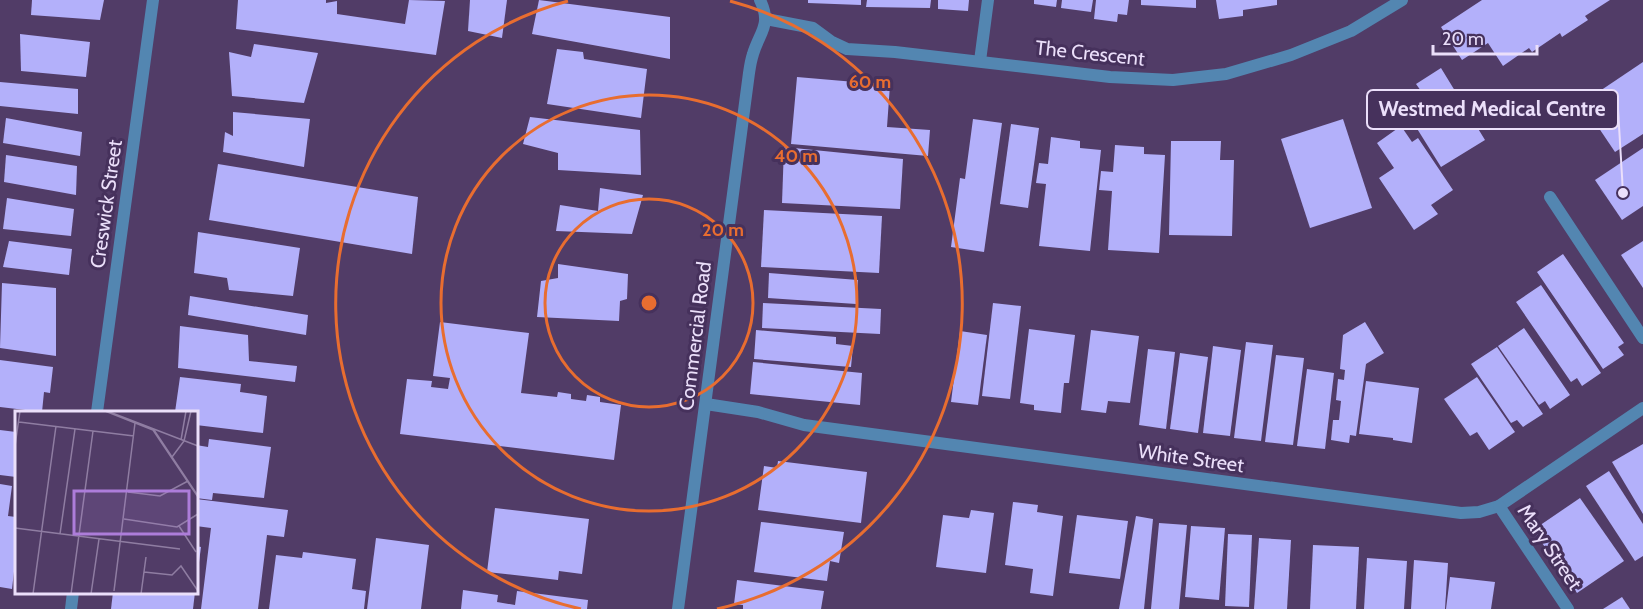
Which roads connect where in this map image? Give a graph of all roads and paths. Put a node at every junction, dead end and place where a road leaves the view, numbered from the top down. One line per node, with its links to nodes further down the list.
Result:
1 (153, 0): 11 (street, Creswick Street)
2 (760, 0): 5 (street)
3 (988, 0): 6 (street)
4 (1402, 0): 6 (street, The Crescent)
5 (765, 19): 6 (street, The Crescent); 9 (street, Commercial Road)
6 (980, 61)
7 (1550, 198): 8 (street)
8 (1643, 338)
9 (706, 404): 12 (street, White Street); 15 (street, Commercial Road)
10 (1643, 408): 12 (street, White Street)
11 (97, 411)
12 (1499, 506): 16 (street, Mary Street)
13 (73, 594): 14 (street)
14 (71, 609)
15 (678, 609)
16 (1568, 609)

